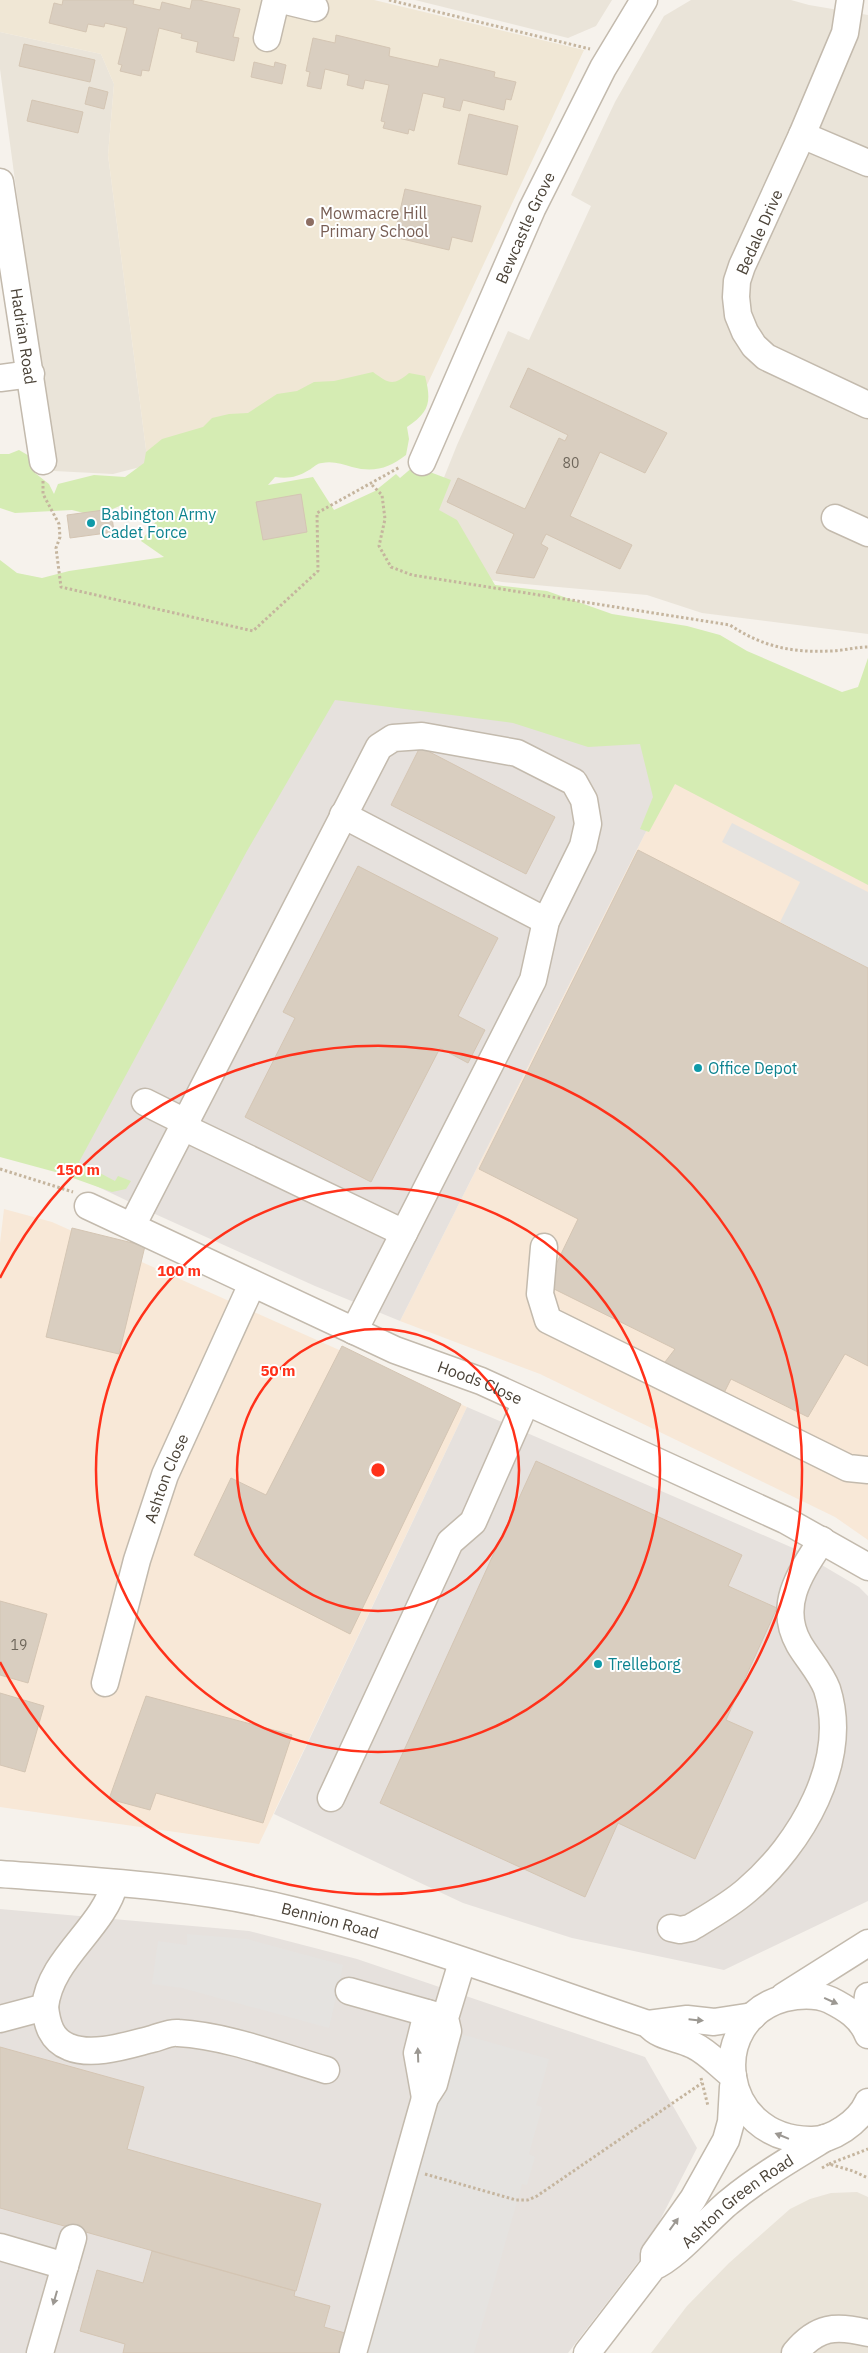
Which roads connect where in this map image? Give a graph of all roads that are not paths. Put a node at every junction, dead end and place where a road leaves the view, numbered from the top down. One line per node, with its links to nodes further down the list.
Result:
1 (276, 0): 6 (street)
2 (282, 0): 5 (street)
3 (644, 0): 14 (street, Bewcastle Grove)
4 (850, 0): 7 (street, Bedale Drive)
5 (315, 8)
6 (267, 38)
7 (802, 136): 8 (street); 12 (street, Bedale Drive)
8 (868, 163)
9 (0, 182): 10 (street, Hadrian Road)
10 (31, 374): 11 (street); 13 (street, Hadrian Road)
11 (0, 378)
12 (868, 405)
13 (43, 461)
14 (422, 462)
15 (836, 518): 16 (street)
16 (868, 533)
17 (343, 815): 18 (street); 18 (street); 20 (street)
18 (546, 921): 23 (street)
19 (145, 1102): 20 (street)
20 (184, 1125): 22 (street); 23 (street)
21 (88, 1206): 22 (street, Hoods Close)
22 (132, 1226): 25 (street, Hoods Close)
23 (404, 1233): 26 (street)
24 (544, 1247): 28 (street)
25 (252, 1284): 26 (street, Hoods Close); 31 (street, Ashton Close)
26 (354, 1331): 27 (street, Hoods Close)
27 (526, 1402): 29 (street, Hoods Close); 32 (street)
28 (868, 1470)
29 (822, 1540): 30 (street, Hoods Close); 35 (street)
30 (868, 1567)
31 (105, 1683)
32 (331, 1798)
33 (0, 1874): 34 (street, Bennion Road)
34 (115, 1883): 37 (street, Bennion Road); 40 (street)
35 (671, 1928)
36 (868, 1943): 41 (street)
37 (462, 1962): 42 (street); 44 (street, Bennion Road)
38 (348, 1991): 42 (street)
39 (868, 1996): 45 (street)
40 (45, 2007): 43 (street); 46 (street)
41 (764, 2008): 44 (street, Bennion Road, one-way to 41); 45 (street, Bennion Road, one-way to 45); 47 (street, Ashton Green Road)
42 (436, 2015): 56 (street)
43 (0, 2020)
44 (648, 2024): 47 (street, Bennion Road)
45 (866, 2030)
46 (326, 2070)
47 (733, 2079): 49 (street, one-way to 47); 53 (street, Ashton Green Road, one-way to 47)
48 (868, 2102): 49 (street, Ashton Green Road)
49 (847, 2129): 53 (street, Ashton Green Road)
50 (73, 2238): 52 (street)
51 (0, 2247): 52 (street)
52 (65, 2266): 55 (street, one-way to 55)
53 (654, 2267): 57 (street, Ashton Green Road)
54 (868, 2333): 58 (street)
55 (40, 2353)
56 (353, 2353)
57 (587, 2353)
58 (795, 2353)

